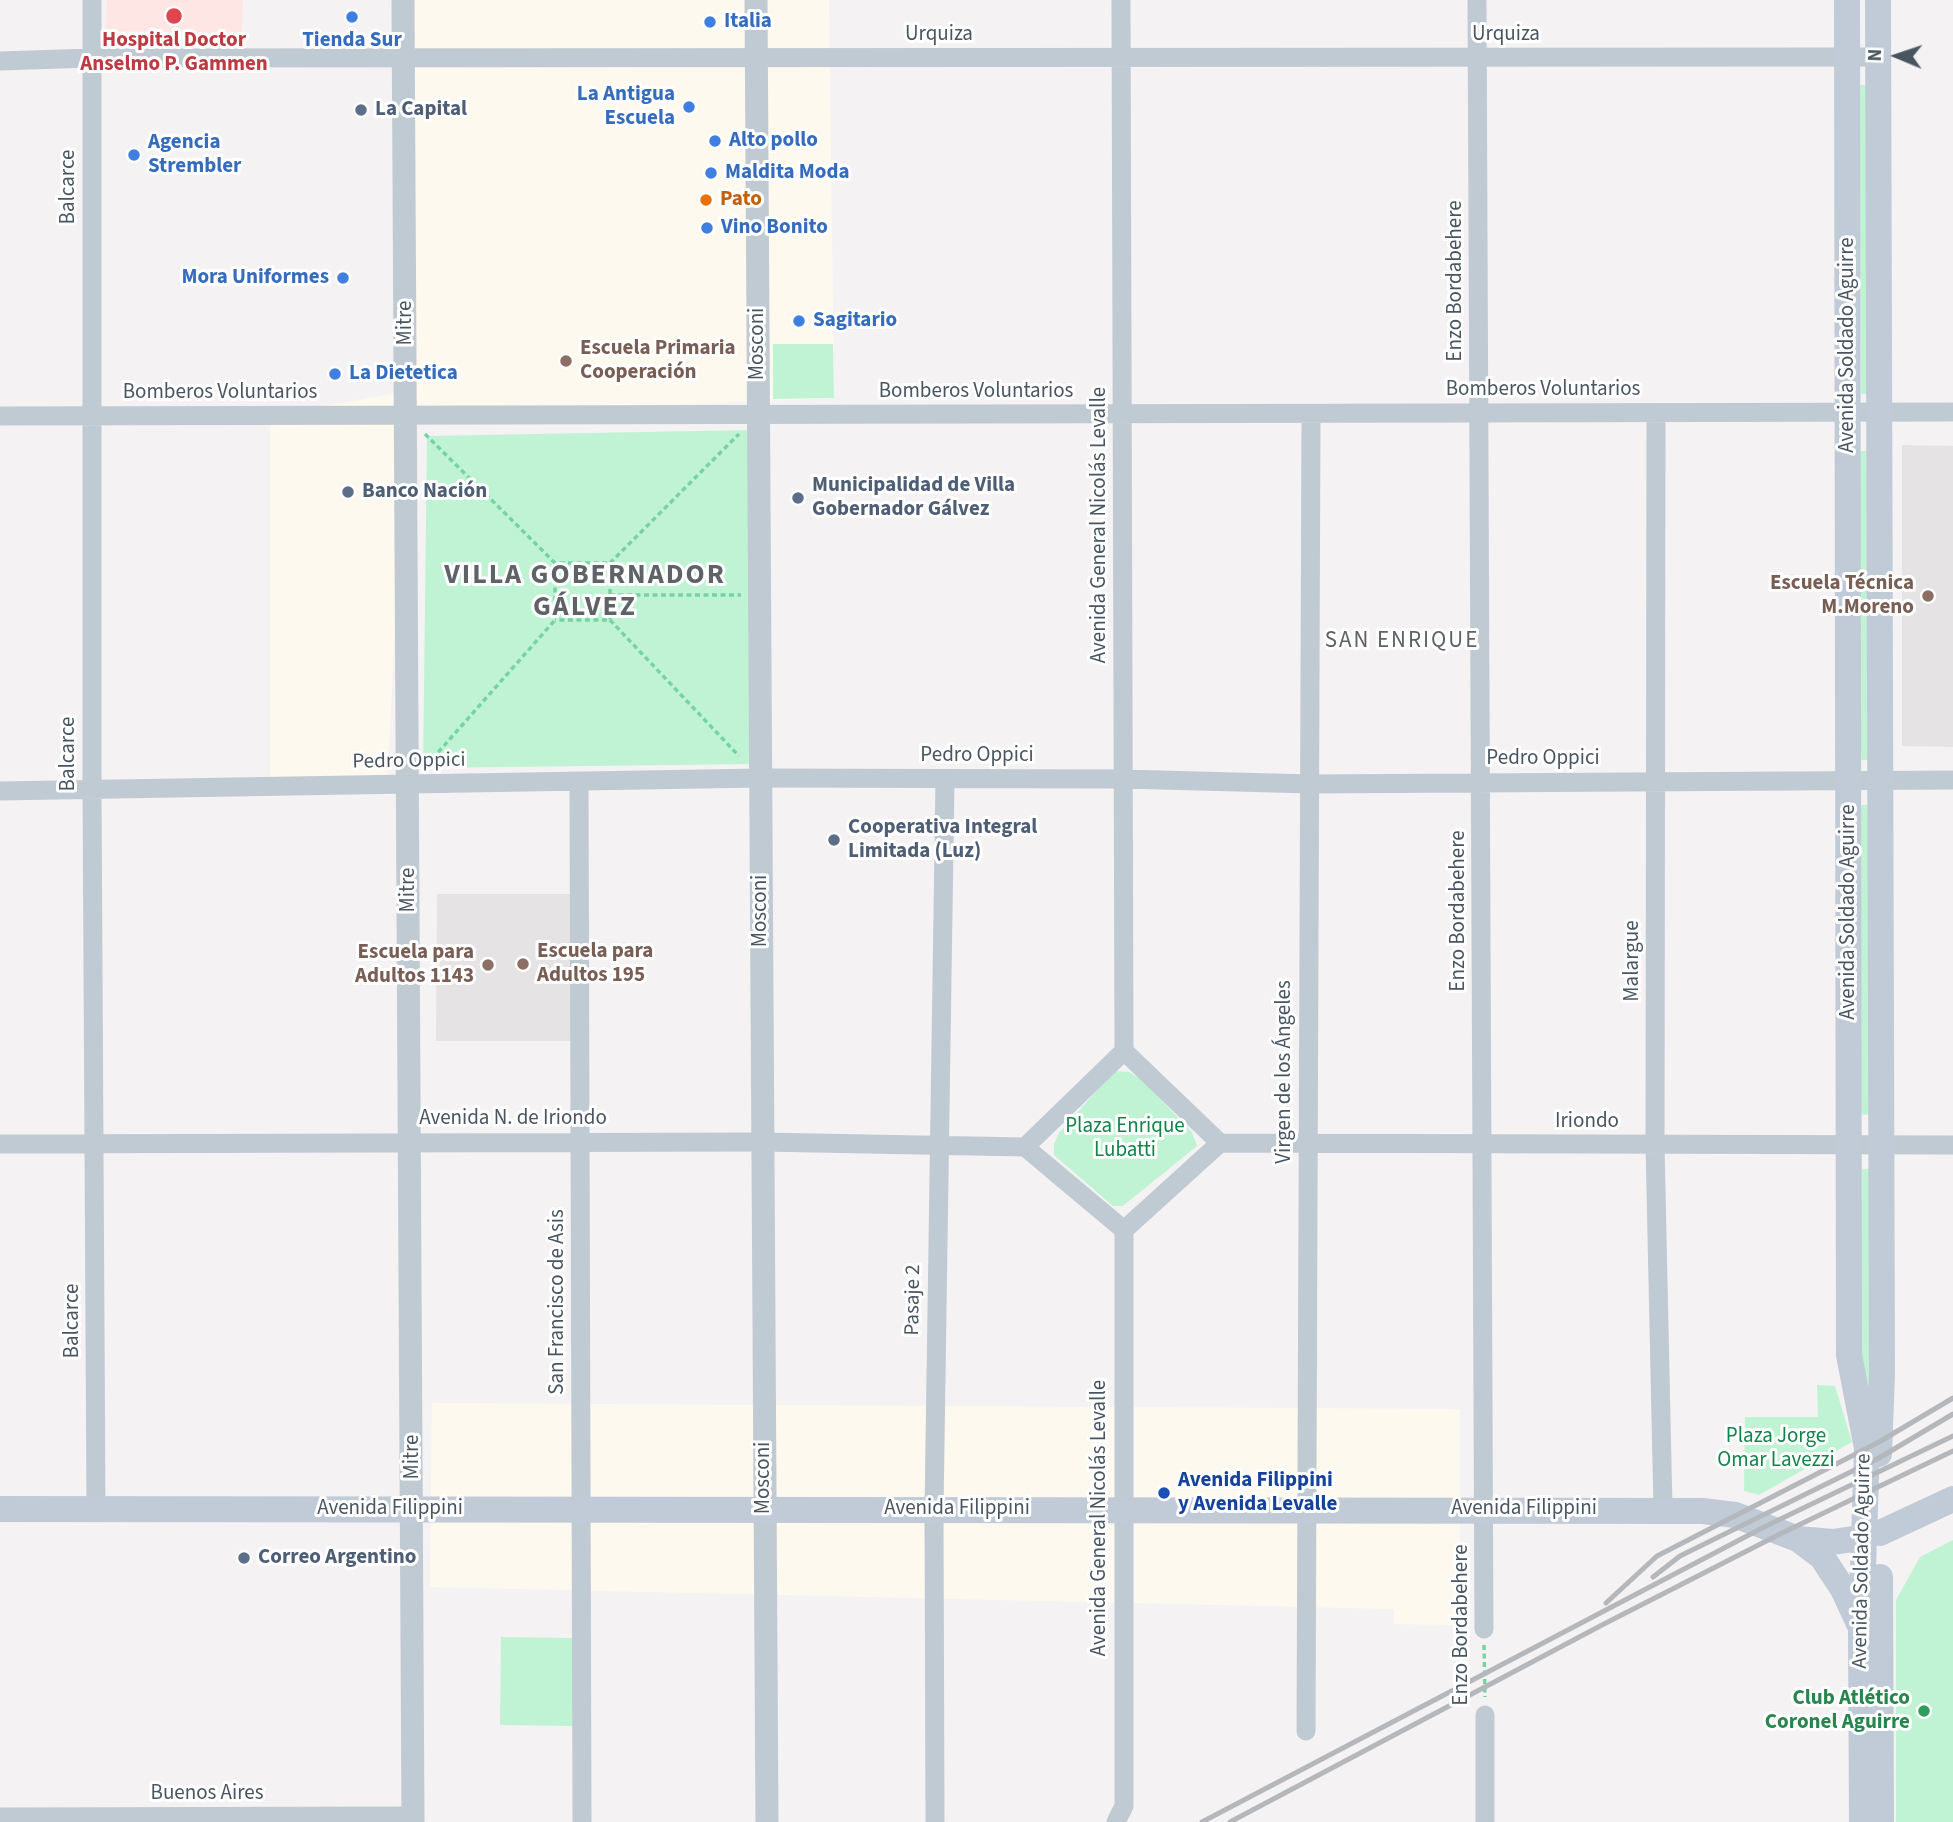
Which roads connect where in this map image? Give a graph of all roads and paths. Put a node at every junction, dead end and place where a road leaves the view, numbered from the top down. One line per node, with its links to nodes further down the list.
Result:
1 (92, 0): 10 (street, Balcarce)
2 (403, 0): 11 (street, Mitre)
3 (756, 0): 12 (street, Mosconi)
4 (1121, 0): 13 (street, Avenida General Nicolás Levalle)
5 (1477, 0): 14 (street, Enzo Bordabehere)
6 (1847, 0): 8 (main road, Avenida Soldado Aguirre)
7 (1878, 0): 9 (main road, Avenida Soldado Aguirre)
8 (1847, 57): 9 (street, Urquiza); 14 (street, Urquiza); 16 (main road, Avenida Soldado Aguirre)
9 (1879, 57): 17 (main road, Avenida Soldado Aguirre)
10 (91, 58): 11 (street, Urquiza); 15 (street, Urquiza); 26 (street, Balcarce)
11 (404, 58): 12 (street, Urquiza); 23 (street, Mitre)
12 (756, 58): 13 (street, Urquiza); 24 (street, Mosconi)
13 (1121, 58): 14 (street, Urquiza); 21 (street, Avenida General Nicolás Levalle)
14 (1478, 58): 19 (street, Enzo Bordabehere)
15 (0, 61)
16 (1848, 412): 17 (street, Bomberos Voluntarios); 20 (street, Bomberos Voluntarios); 37 (main road, Avenida Soldado Aguirre)
17 (1880, 412): 18 (street, Bomberos Voluntarios); 36 (main road, Avenida Soldado Aguirre)
18 (1953, 412)
19 (1479, 413): 20 (street, Bomberos Voluntarios); 22 (street, Bomberos Voluntarios); 39 (street, Enzo Bordabehere)
20 (1656, 413): 41 (street, Malargue)
21 (1122, 414): 22 (street, Bomberos Voluntarios); 24 (street, Bomberos Voluntarios); 35 (street, Avenida General Nicolás Levalle)
22 (1311, 414): 42 (street, Virgen de los Ángeles)
23 (406, 415): 24 (street, Bomberos Voluntarios); 26 (street, Bomberos Voluntarios); 27 (path); 43 (street, Mitre)
24 (758, 415): 28 (path); 30 (street, Mosconi)
25 (0, 416): 26 (street, Bomberos Voluntarios)
26 (91, 416): 44 (street, Balcarce)
27 (555, 563): 28 (path); 31 (path)
28 (611, 563): 29 (path)
29 (610, 595): 30 (path); 32 (path)
30 (759, 595): 33 (street, Mosconi)
31 (555, 620): 32 (path); 43 (path)
32 (610, 620): 33 (path)
33 (760, 778): 34 (street, Pedro Oppici); 40 (street, Pedro Oppici); 49 (street, Mosconi)
34 (945, 779): 35 (street, Pedro Oppici); 58 (street, Pasaje 2)
35 (1124, 779): 42 (street, Pedro Oppici); 46 (street, Avenida General Nicolás Levalle)
36 (1881, 779): 37 (street, Pedro Oppici); 38 (street, Pedro Oppici); 59 (main road, Avenida Soldado Aguirre)
37 (1848, 780): 41 (street, Pedro Oppici); 56 (main road, Avenida Soldado Aguirre)
38 (1953, 780)
39 (1481, 781): 41 (street, Pedro Oppici); 42 (street, Pedro Oppici); 54 (street, Enzo Bordabehere)
40 (579, 782): 43 (street, Pedro Oppici); 48 (street, San Francisco de Asis)
41 (1656, 782): 55 (street, Malargue)
42 (1311, 784): 53 (street, Virgen de los Ángeles)
43 (409, 785): 44 (street, Pedro Oppici); 47 (street, Mitre)
44 (92, 789): 45 (street, Pedro Oppici); 52 (street, Balcarce)
45 (0, 791)
46 (1124, 1051): 50 (street); 60 (street)
47 (411, 1141): 48 (street, Avenida N. de Iriondo); 52 (street, Avenida N. de Iriondo); 65 (street, Mitre)
48 (580, 1142): 49 (street, Avenida N. de Iriondo); 66 (street, San Francisco de Asis)
49 (762, 1142): 58 (street, Avenida N. de Iriondo); 67 (street, Mosconi)
50 (1220, 1143): 53 (street, Iriondo); 61 (street)
51 (0, 1144): 52 (street, Avenida N. de Iriondo)
52 (95, 1144): 64 (street, Balcarce)
53 (1307, 1144): 54 (street, Iriondo); 70 (street, Virgen de los Ángeles)
54 (1482, 1144): 55 (street, Iriondo); 71 (street, Enzo Bordabehere)
55 (1655, 1145): 56 (street, Iriondo); 72 (street, Malargue)
56 (1849, 1145): 59 (street, Iriondo); 73 (main road, Avenida Soldado Aguirre)
57 (1953, 1145): 59 (street, Iriondo)
58 (939, 1146): 60 (street, Avenida N. de Iriondo); 68 (street, Pasaje 2)
59 (1882, 1146): 73 (main road, Avenida Soldado Aguirre)
60 (1025, 1147): 61 (street)
61 (1124, 1230): 69 (street, Avenida General Nicolás Levalle)
62 (1953, 1499): 73 (main road)
63 (0, 1509): 64 (main road, Avenida Filippini)
64 (96, 1509): 65 (main road, Avenida Filippini)
65 (413, 1509): 66 (main road, Avenida Filippini); 81 (street, Mitre)
66 (581, 1509): 67 (main road, Avenida Filippini); 82 (street, San Francisco de Asis)
67 (764, 1509): 68 (main road, Avenida Filippini); 83 (street, Mosconi)
68 (934, 1509): 69 (main road, Avenida Filippini); 84 (street, Pasaje 2)
69 (1122, 1509): 70 (main road, Avenida Filippini); 79 (street, Avenida General Nicolás Levalle)
70 (1306, 1509): 71 (main road, Avenida Filippini); 78 (street, Virgen de los Ángeles)
71 (1484, 1509): 72 (main road, Avenida Filippini); 76 (street, Enzo Bordabehere)
72 (1663, 1509): 74 (main road, Avenida Filippini)
73 (1872, 1535): 74 (main road); 75 (main road, Avenida Soldado Aguirre); 87 (main road, Avenida Soldado Aguirre)
74 (1798, 1539): 75 (main road, Avenida Filippini)
75 (1861, 1628): 86 (main road, Avenida Soldado Aguirre)
76 (1484, 1629): 77 (path, Enzo Bordabehere)
77 (1485, 1715): 85 (street, Enzo Bordabehere)
78 (1306, 1731)
79 (1120, 1814)
80 (0, 1817): 81 (street, Buenos Aires)
81 (414, 1819)
82 (582, 1822)
83 (768, 1822)
84 (935, 1822)
85 (1485, 1822)
86 (1862, 1822)
87 (1881, 1822)

